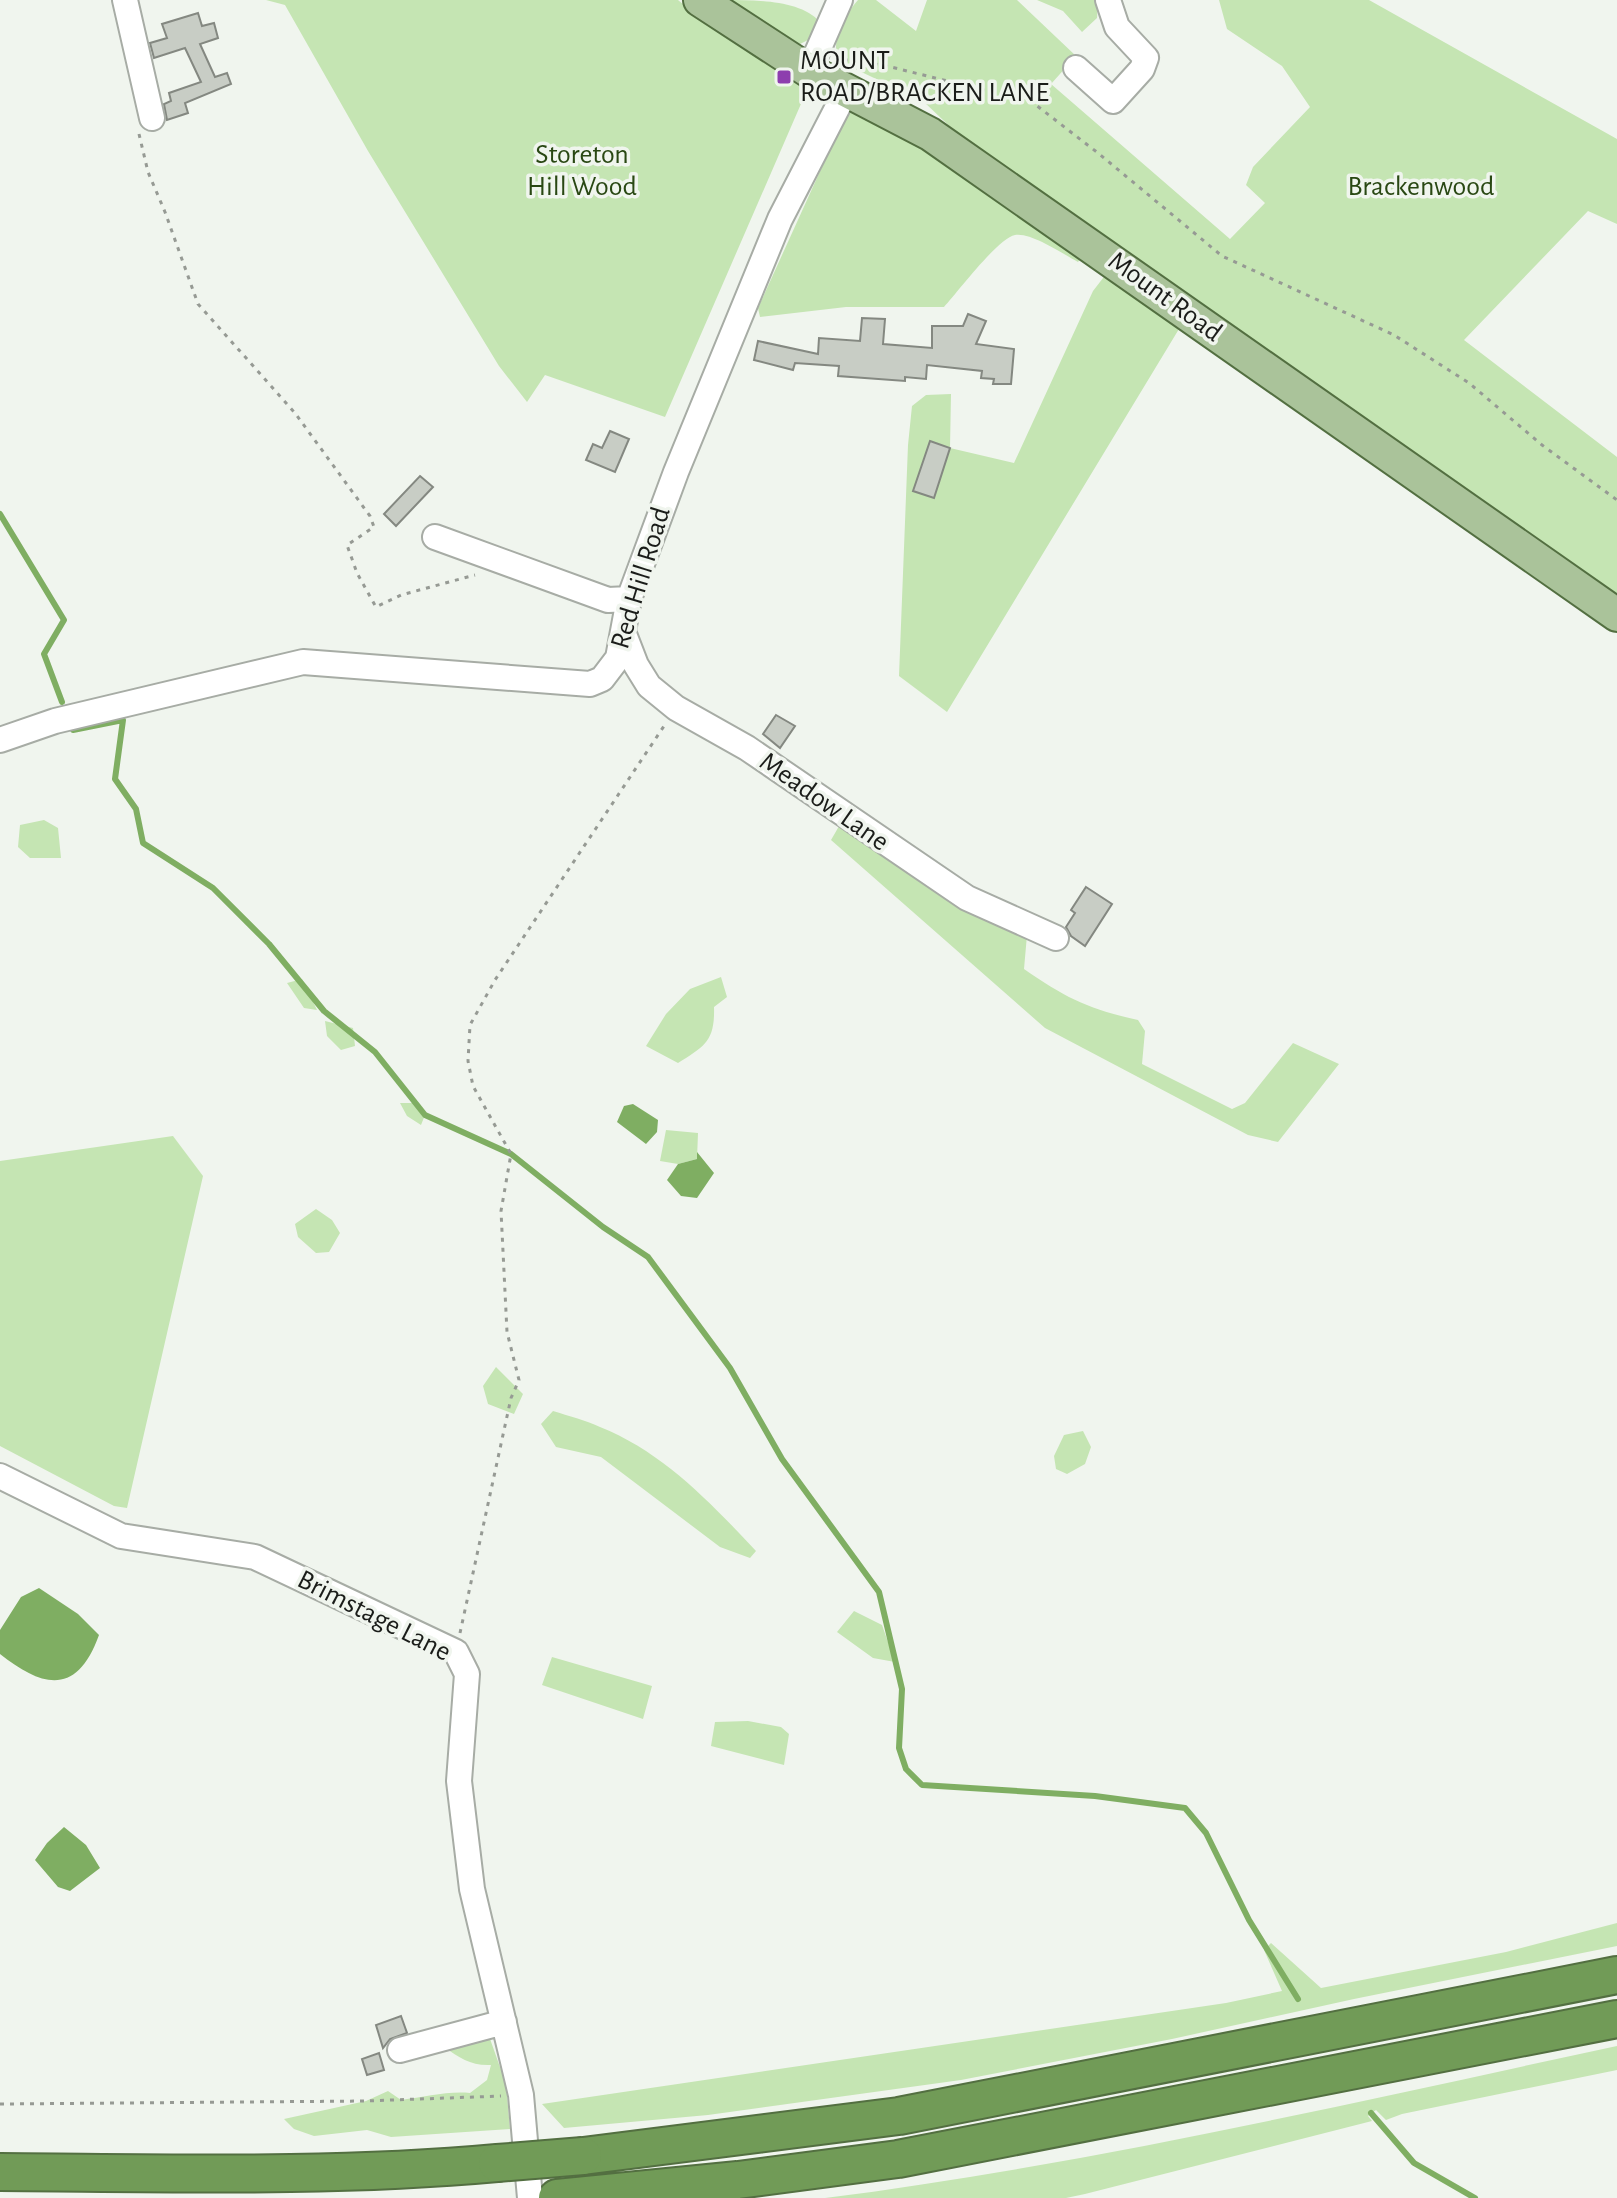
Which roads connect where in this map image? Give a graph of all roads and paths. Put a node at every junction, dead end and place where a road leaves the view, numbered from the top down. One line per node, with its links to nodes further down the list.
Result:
1 (125, 0): 8 (street)
2 (700, 0): 6 (main road, Mount Road)
3 (840, 0): 6 (street)
4 (1108, 0): 5 (street)
5 (1076, 68)
6 (809, 71): 7 (main road, Mount Road); 9 (path)
7 (847, 89): 12 (street, Red Hill Road); 13 (main road, Mount Road)
8 (144, 123): 11 (path)
9 (1617, 500)
10 (435, 537): 12 (street)
11 (481, 574)
12 (629, 599): 14 (street, Red Hill Road)
13 (1617, 615)
14 (623, 632): 15 (street, Meadow Lane); 16 (street, Red Hill Road)
15 (676, 708): 17 (street, Meadow Lane); 19 (path)
16 (0, 740)
17 (1056, 938)
18 (0, 1476): 19 (street, Brimstage Lane)
19 (456, 1652): 22 (street, Brimstage Lane)
20 (1617, 1975): 26 (highway, bridge)
21 (1617, 2019): 27 (highway)
22 (504, 2022): 23 (street); 24 (street, Brimstage Lane)
23 (400, 2050)
24 (521, 2095): 25 (path); 28 (street, Brimstage Lane)
25 (0, 2104)
26 (0, 2172)
27 (571, 2197)
28 (530, 2198)

